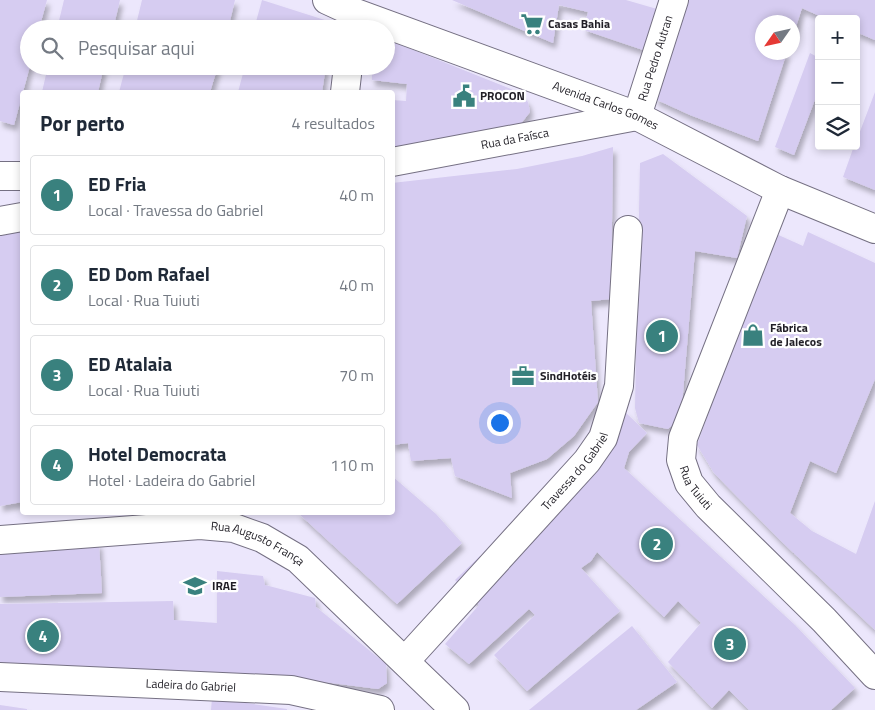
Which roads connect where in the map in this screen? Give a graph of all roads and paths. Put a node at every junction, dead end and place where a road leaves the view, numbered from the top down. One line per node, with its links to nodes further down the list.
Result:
1 (327, 0): 3 (street, Avenida Carlos Gomes)
2 (674, 0): 7 (street, Rua Pedro Autran)
3 (352, 20)
4 (395, 34): 7 (street, Avenida Carlos Gomes)
5 (347, 75): 6 (street)
6 (345, 90)
7 (637, 116): 8 (street, Rua da Faísca); 11 (street, Avenida Carlos Gomes)
8 (395, 161)
9 (0, 176): 10 (street)
10 (20, 176)
11 (780, 190): 14 (street, Avenida Carlos Gomes); 18 (street, Rua Tuiuti)
12 (20, 217): 13 (street)
13 (0, 221)
14 (875, 229)
15 (628, 230): 17 (street, Travessa do Gabriel)
16 (0, 540): 17 (street, Rua Augusto França)
17 (405, 661): 23 (street, Rua Augusto França)
18 (875, 674)
19 (0, 678): 20 (street, Ladeira do Gabriel)
20 (291, 690): 21 (street); 22 (street, Ladeira do Gabriel)
21 (333, 710)
22 (380, 710)
23 (455, 710)

